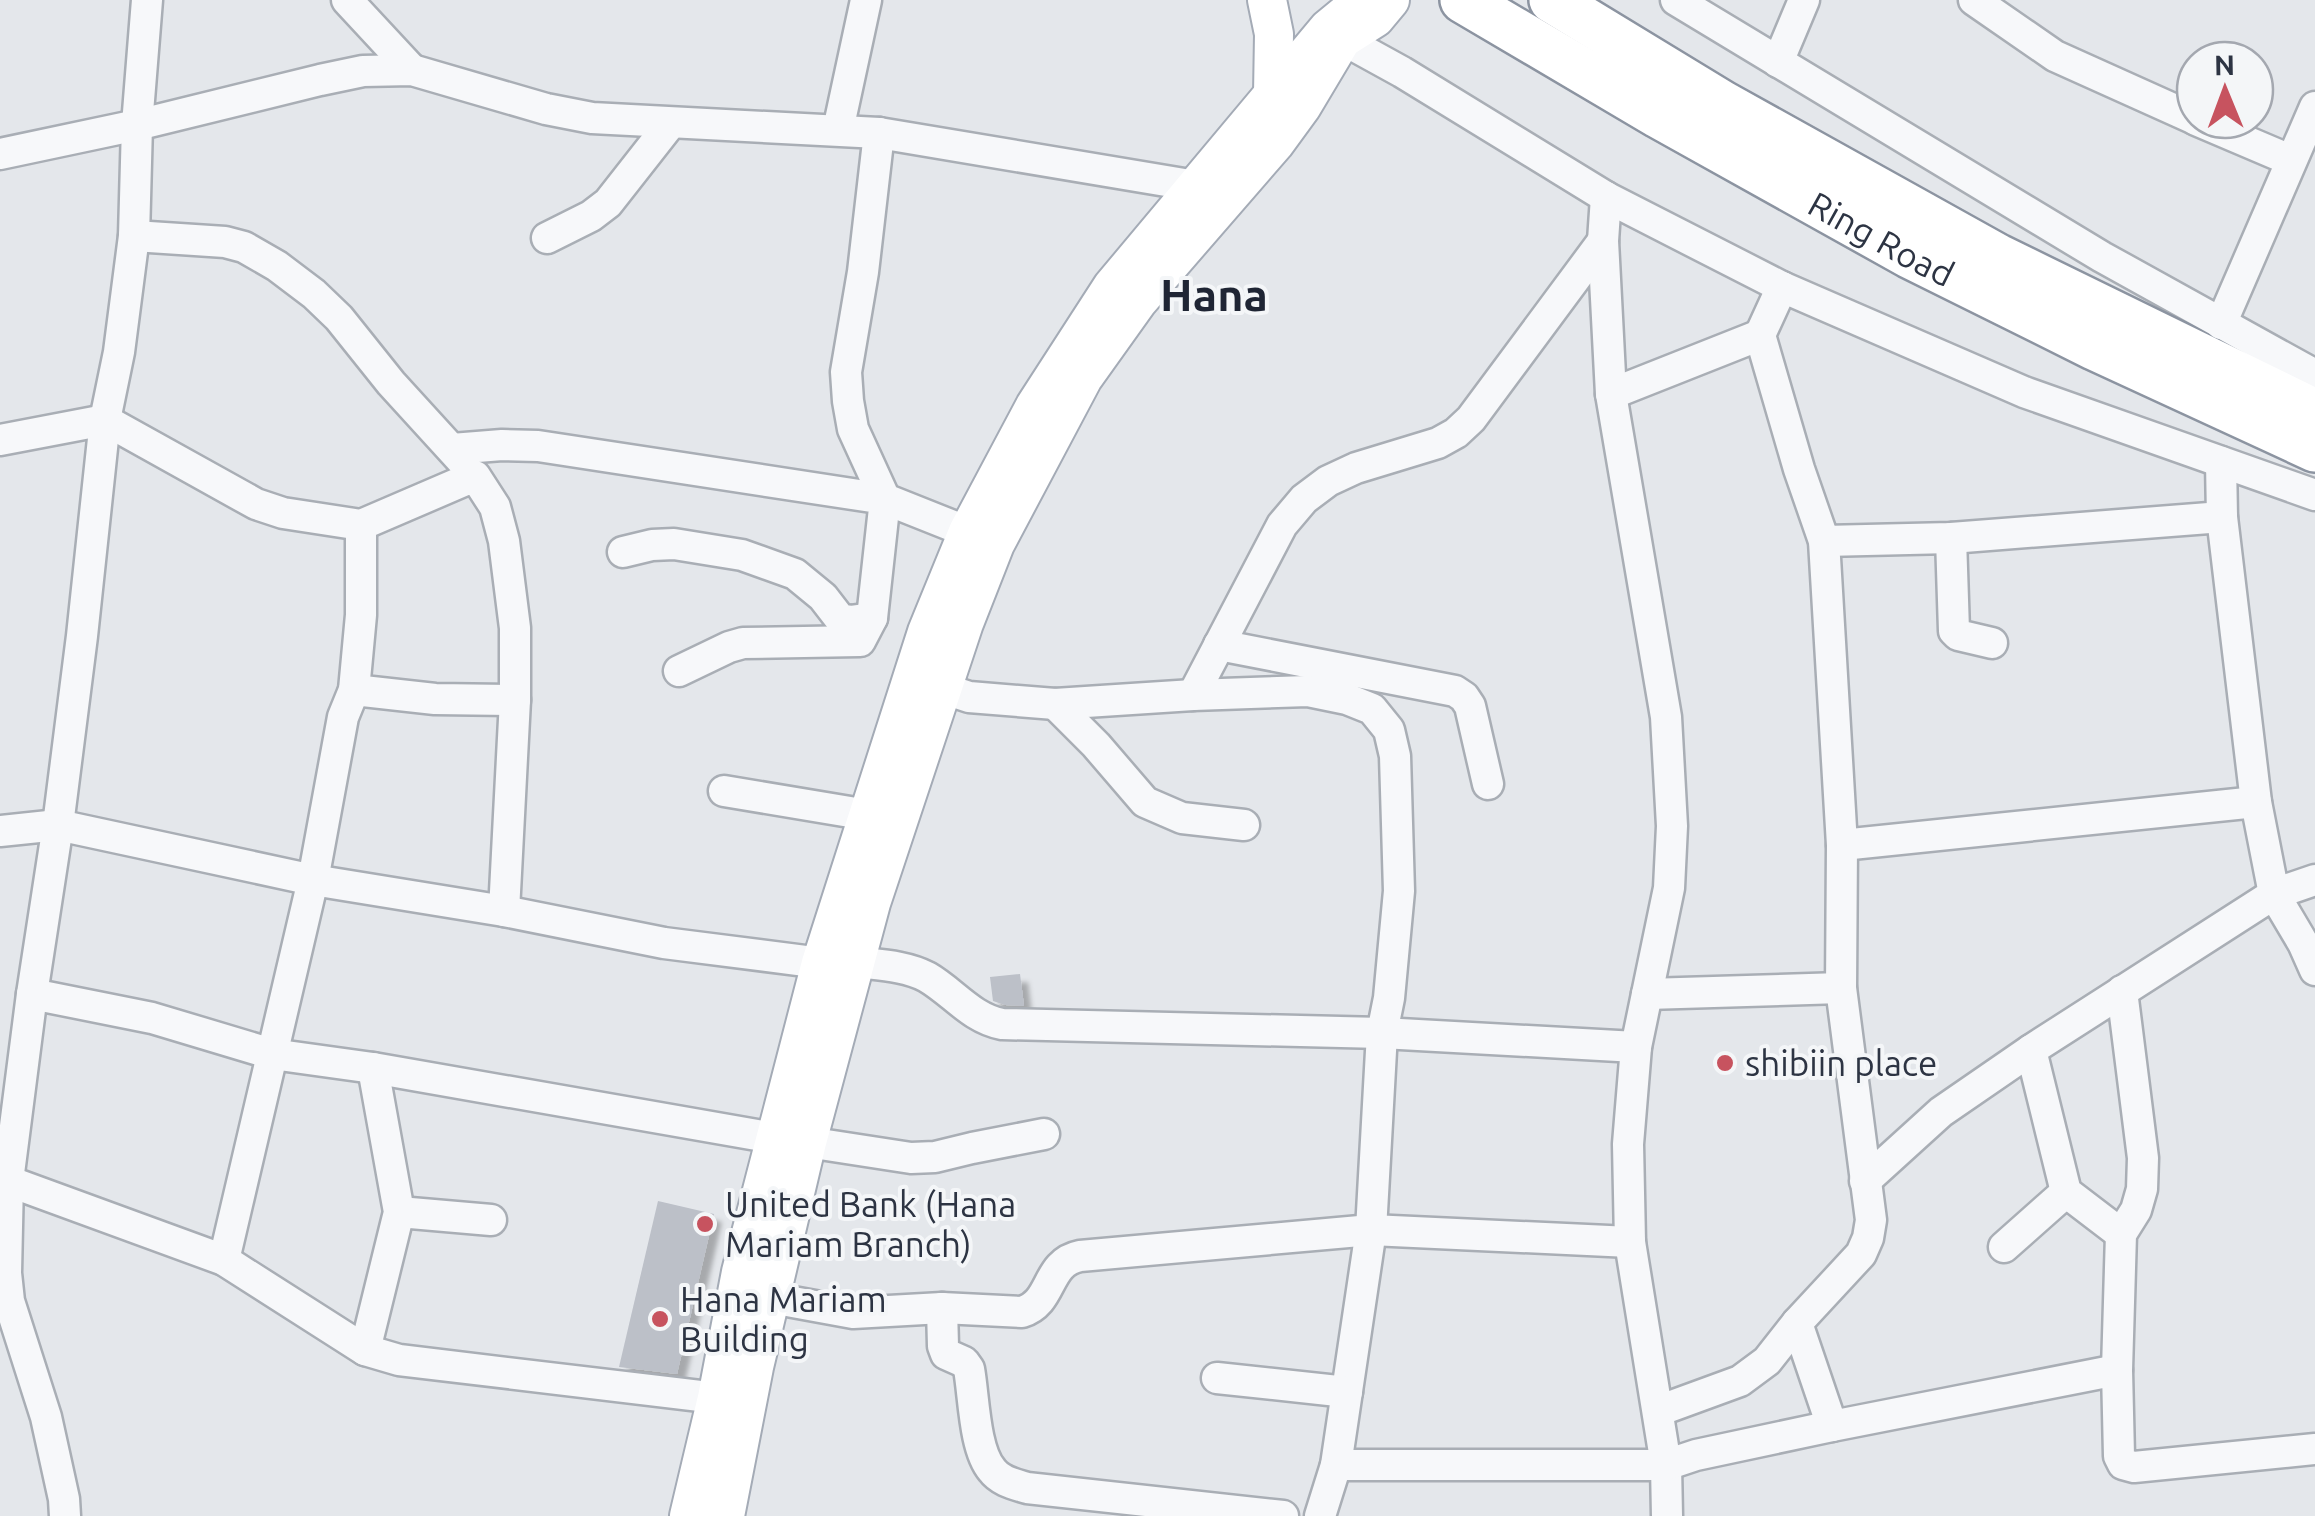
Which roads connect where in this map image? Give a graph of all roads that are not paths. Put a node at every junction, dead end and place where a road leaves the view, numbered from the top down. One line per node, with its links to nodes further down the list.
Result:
1 (147, 0): 18 (street)
2 (347, 0): 13 (street)
3 (866, 0): 19 (street)
4 (1267, 0): 14 (main road)
5 (1288, 0): 11 (main road)
6 (1463, 0): 39 (highway, Ring Road)
7 (1552, 0): 34 (highway, Ring Road)
8 (1676, 0): 12 (street)
9 (1804, 0): 12 (street)
10 (1974, 0): 16 (street)
11 (1359, 15): 14 (main road); 25 (street); 55 (main road)
12 (1778, 62): 30 (street)
13 (412, 70): 17 (street); 18 (street)
14 (1273, 94): 24 (main road)
15 (2315, 108): 23 (street)
16 (2175, 111)
17 (670, 124): 19 (street); 27 (street)
18 (137, 126): 22 (street); 26 (street)
19 (838, 130): 20 (street)
20 (878, 132): 24 (street); 43 (street)
21 (2243, 140): 23 (street)
22 (0, 154)
23 (2290, 160): 30 (street)
24 (1196, 186): 47 (main road)
25 (1606, 197): 28 (street); 29 (street)
26 (134, 236): 35 (street); 38 (street)
27 (547, 238)
28 (1603, 241): 33 (street); 53 (street)
29 (1782, 287): 31 (street); 40 (street)
30 (2221, 324): 32 (street)
31 (1760, 334): 33 (street); 49 (street)
32 (2315, 376)
33 (1611, 394): 78 (street)
34 (2315, 412)
35 (105, 420): 36 (street); 46 (street); 65 (street)
36 (0, 440)
37 (502, 445): 38 (street); 43 (street); 44 (street)
38 (452, 449): 41 (street)
39 (2315, 449)
40 (2221, 462): 42 (street); 45 (street)
41 (475, 476): 44 (street); 46 (street)
42 (2315, 496)
43 (886, 500): 47 (street); 51 (street)
44 (495, 507): 58 (street)
45 (2222, 518): 48 (street); 63 (street)
46 (361, 525): 56 (street)
47 (968, 532): 60 (main road)
48 (1951, 538): 49 (street); 52 (street)
49 (1824, 541): 68 (street)
50 (623, 552): 51 (street)
51 (872, 618): 54 (street)
52 (1992, 643)
53 (1219, 645): 57 (street); 61 (street)
54 (679, 671)
55 (942, 688): 59 (street); 60 (main road)
56 (354, 690): 58 (street); 69 (street)
57 (1193, 694): 59 (street); 79 (street)
58 (515, 700): 72 (street)
59 (1055, 704): 66 (street)
60 (907, 744): 64 (main road); 73 (main road)
61 (1488, 784)
62 (724, 790): 64 (street)
63 (2256, 802): 68 (street); 71 (street)
64 (868, 815): 73 (main road)
65 (58, 825): 67 (street); 69 (street); 77 (street)
66 (1244, 825)
67 (0, 830)
68 (1842, 845): 75 (street)
69 (313, 880): 72 (street); 82 (street)
70 (2315, 880): 71 (street)
71 (2274, 894): 74 (street); 76 (street)
72 (504, 911): 73 (street)
73 (838, 962): 79 (street); 86 (main road)
74 (2315, 970)
75 (1841, 988): 78 (street); 88 (street)
76 (2122, 991): 81 (street); 93 (street)
77 (32, 994): 82 (street); 84 (street)
78 (1647, 994): 80 (street)
79 (1382, 1033): 80 (street); 92 (street)
80 (1636, 1047): 94 (street)
81 (2031, 1050): 88 (street); 89 (street)
82 (272, 1054): 83 (street); 96 (street)
83 (373, 1068): 86 (street); 90 (street)
84 (7, 1133): 87 (street)
85 (1044, 1134): 86 (street)
86 (791, 1140): 97 (main road); 104 (main road)
87 (8, 1181): 96 (street); 110 (street)
88 (1865, 1181): 99 (street)
89 (2066, 1192): 93 (street); 95 (street)
90 (399, 1212): 91 (street); 100 (street)
91 (491, 1220)
92 (1371, 1230): 94 (street); 98 (street); 103 (street)
93 (2121, 1234): 101 (street)
94 (1630, 1242): 105 (street)
95 (2004, 1248)
96 (224, 1260): 100 (street)
97 (770, 1298): 98 (street); 112 (main road)
98 (942, 1308): 113 (street)
99 (1797, 1323): 105 (street); 106 (street)
100 (366, 1350): 104 (street)
101 (2118, 1370): 106 (street); 107 (street)
102 (1216, 1378): 103 (street)
103 (1346, 1392): 108 (street)
104 (716, 1398): 111 (main road)
105 (1658, 1410): 109 (street)
106 (1832, 1426): 109 (street)
107 (2315, 1449)
108 (1336, 1465): 109 (street); 114 (street)
109 (1666, 1465): 115 (street)
110 (65, 1516)
111 (689, 1516)
112 (725, 1516)
113 (1283, 1516)
114 (1320, 1516)
115 (1667, 1516)

